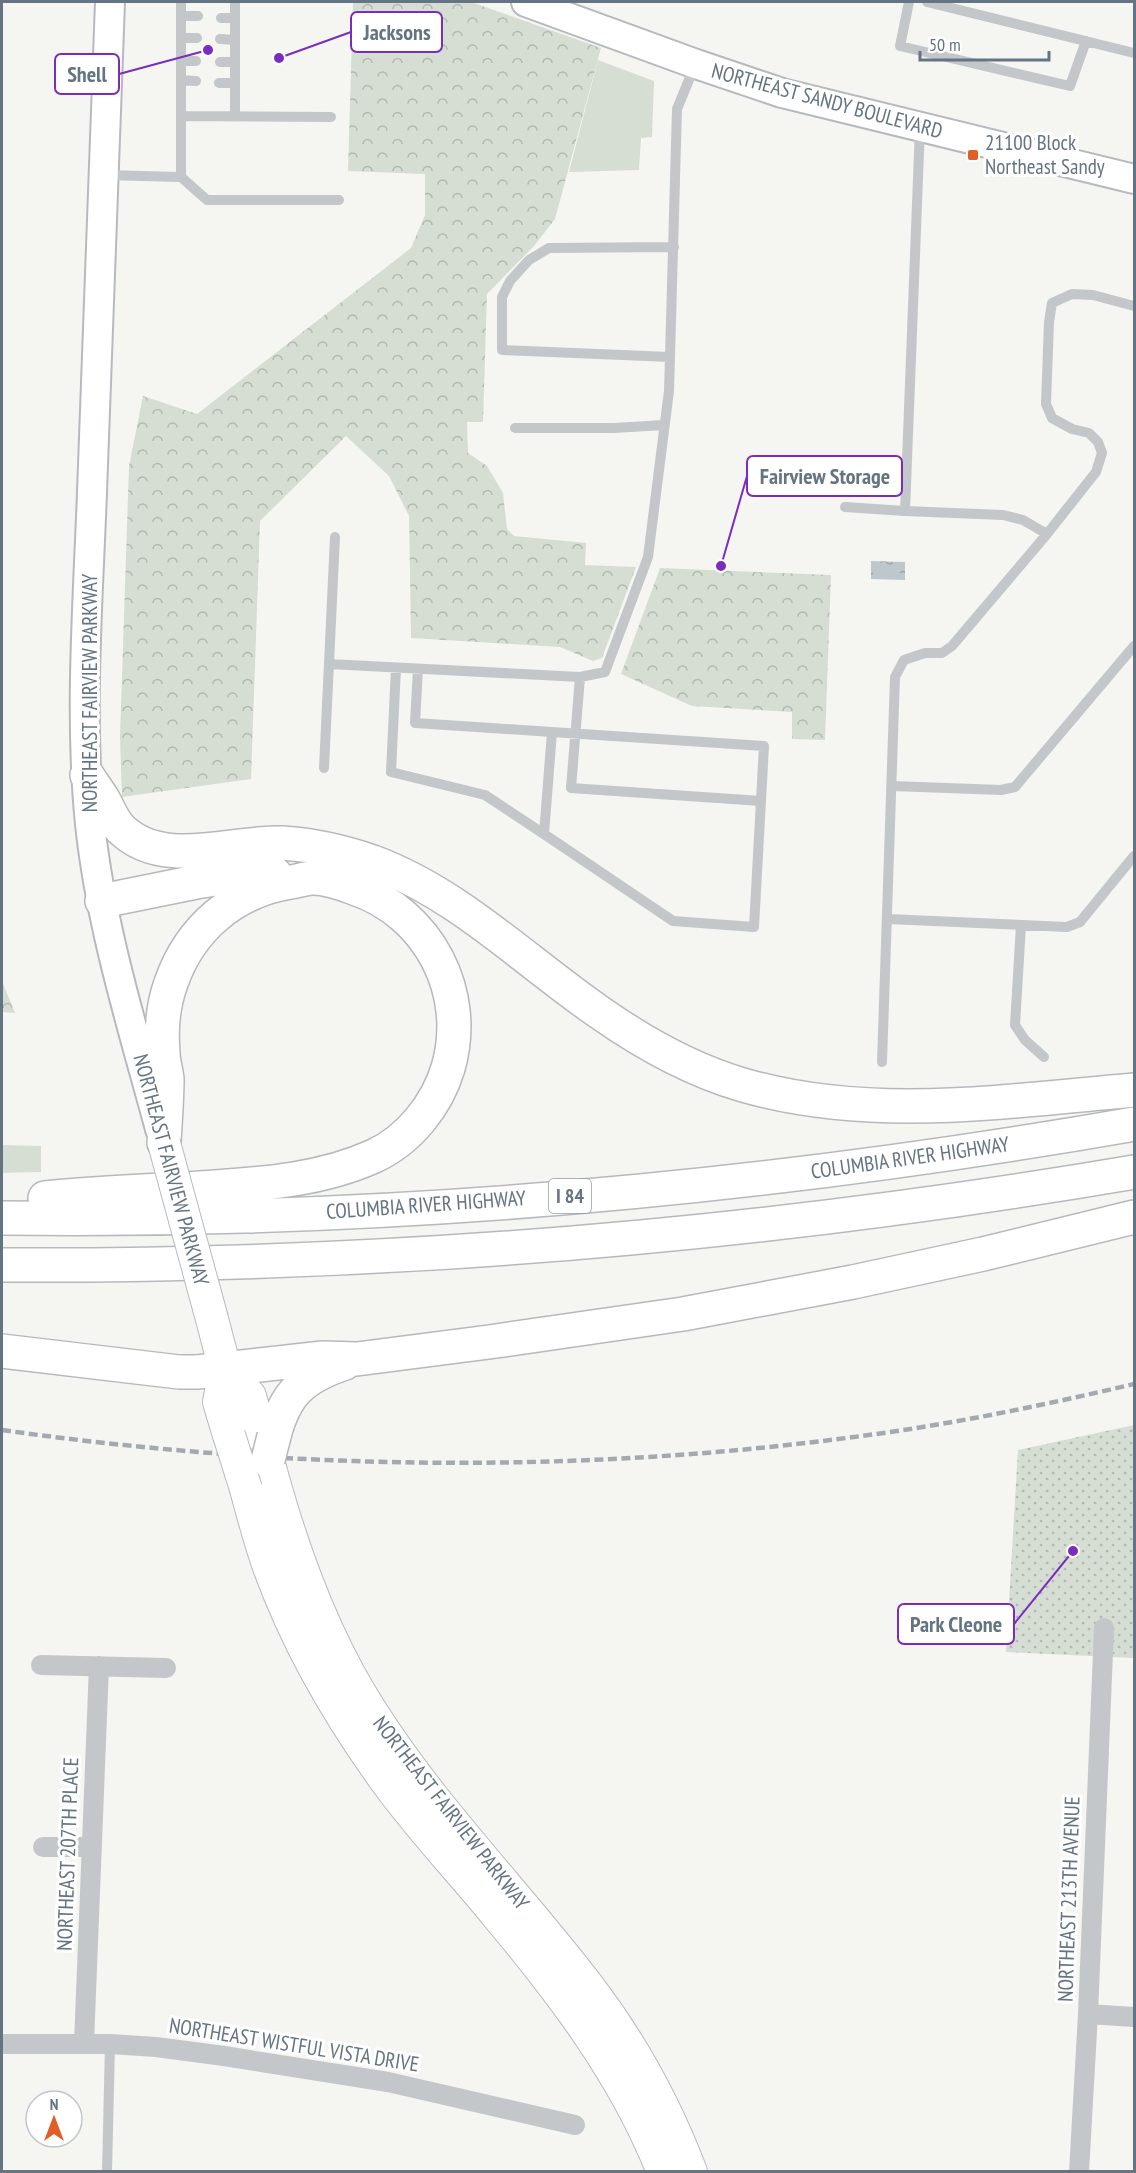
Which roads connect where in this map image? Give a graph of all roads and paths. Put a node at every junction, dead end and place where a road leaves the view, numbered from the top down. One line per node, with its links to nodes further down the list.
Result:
1 (110, 2): 30 (main road, NORTHEAST FAIRVIEW PARKWAY)
2 (181, 2): 7 (lane)
3 (235, 2): 10 (lane)
4 (526, 2): 21 (main road, NORTHEAST SANDY BOULEVARD)
5 (909, 2): 15 (lane)
6 (927, 2): 15 (lane)
7 (181, 16): 8 (lane); 11 (lane)
8 (198, 16)
9 (221, 18): 10 (lane)
10 (235, 18): 14 (lane)
11 (181, 38): 12 (lane); 17 (lane)
12 (197, 38)
13 (220, 39): 14 (lane)
14 (235, 40): 20 (lane)
15 (1086, 41): 16 (lane)
16 (1134, 53)
17 (181, 60): 18 (lane); 22 (lane)
18 (196, 61)
19 (220, 62): 20 (lane)
20 (235, 62): 25 (lane)
21 (696, 64): 29 (main road, NORTHEAST SANDY BOULEVARD); 34 (lane)
22 (181, 80): 23 (lane); 26 (lane)
23 (196, 81)
24 (219, 83): 25 (lane)
25 (235, 83): 27 (lane)
26 (181, 116): 27 (lane); 31 (lane)
27 (235, 116): 28 (lane)
28 (330, 117)
29 (920, 127): 32 (main road, NORTHEAST SANDY BOULEVARD); 40 (lane)
30 (104, 175): 31 (lane); 51 (main road, NORTHEAST FAIRVIEW PARKWAY)
31 (180, 177): 33 (lane)
32 (1134, 179)
33 (339, 200)
34 (674, 247): 36 (lane); 36 (lane)
35 (1134, 306): 41 (lane)
36 (670, 357): 37 (lane)
37 (664, 425): 38 (lane); 47 (lane)
38 (515, 428)
39 (845, 507): 40 (lane)
40 (905, 511): 41 (lane)
41 (1047, 534): 52 (lane)
42 (335, 537): 44 (lane)
43 (1134, 646): 52 (lane)
44 (329, 664): 45 (lane); 50 (lane)
45 (396, 668): 46 (lane); 54 (lane)
46 (418, 669): 47 (lane); 48 (lane)
47 (580, 676): 49 (lane)
48 (552, 732): 49 (lane); 54 (lane)
49 (575, 733): 53 (lane); 53 (lane)
50 (324, 768)
51 (87, 775): 55 (highway); 58 (main road, NORTHEAST FAIRVIEW PARKWAY)
52 (892, 786): 59 (lane)
53 (761, 801): 54 (lane)
54 (544, 834)
55 (206, 851): 58 (highway); 63 (highway)
56 (1134, 856): 60 (lane)
57 (313, 878): 58 (highway); 65 (highway); 67 (highway)
58 (100, 890): 65 (main road, NORTHEAST FAIRVIEW PARKWAY)
59 (888, 919): 60 (lane); 62 (lane)
60 (1021, 925): 61 (lane)
61 (1044, 1057)
62 (882, 1062)
63 (1134, 1090)
64 (1134, 1124): 69 (highway, COLUMBIA RIVER HIGHWAY / I 84)
65 (164, 1143): 73 (main road, NORTHEAST FAIRVIEW PARKWAY, bridge)
66 (1134, 1172): 70 (highway, I 84)
67 (2, 1204)
68 (1134, 1217): 72 (highway)
69 (2, 1218)
70 (2, 1265)
71 (2, 1351): 73 (highway)
72 (357, 1359): 73 (highway); 74 (highway)
73 (225, 1369): 74 (main road, NORTHEAST FAIRVIEW PARKWAY)
74 (259, 1457): 88 (main road, NORTHEAST FAIRVIEW PARKWAY); 89 (main road, NORTHEAST FAIRVIEW PARKWAY)
75 (1104, 1628): 81 (street, NORTHEAST 213TH AVENUE)
76 (41, 1665): 77 (street)
77 (99, 1666): 78 (street); 80 (street, NORTHEAST 207TH PLACE)
78 (166, 1668)
79 (43, 1847): 80 (street)
80 (92, 1847): 84 (street, NORTHEAST 207TH PLACE)
81 (1088, 2014): 82 (street); 90 (street, NORTHEAST 213TH AVENUE)
82 (1134, 2017)
83 (2, 2043): 84 (street, NORTHEAST WISTFUL VISTA DRIVE)
84 (84, 2043): 85 (street, NORTHEAST WISTFUL VISTA DRIVE)
85 (110, 2044): 86 (street, NORTHEAST WISTFUL VISTA DRIVE); 87 (lane)
86 (575, 2125)
87 (107, 2172)
88 (663, 2172)
89 (691, 2172)
90 (1079, 2172)

